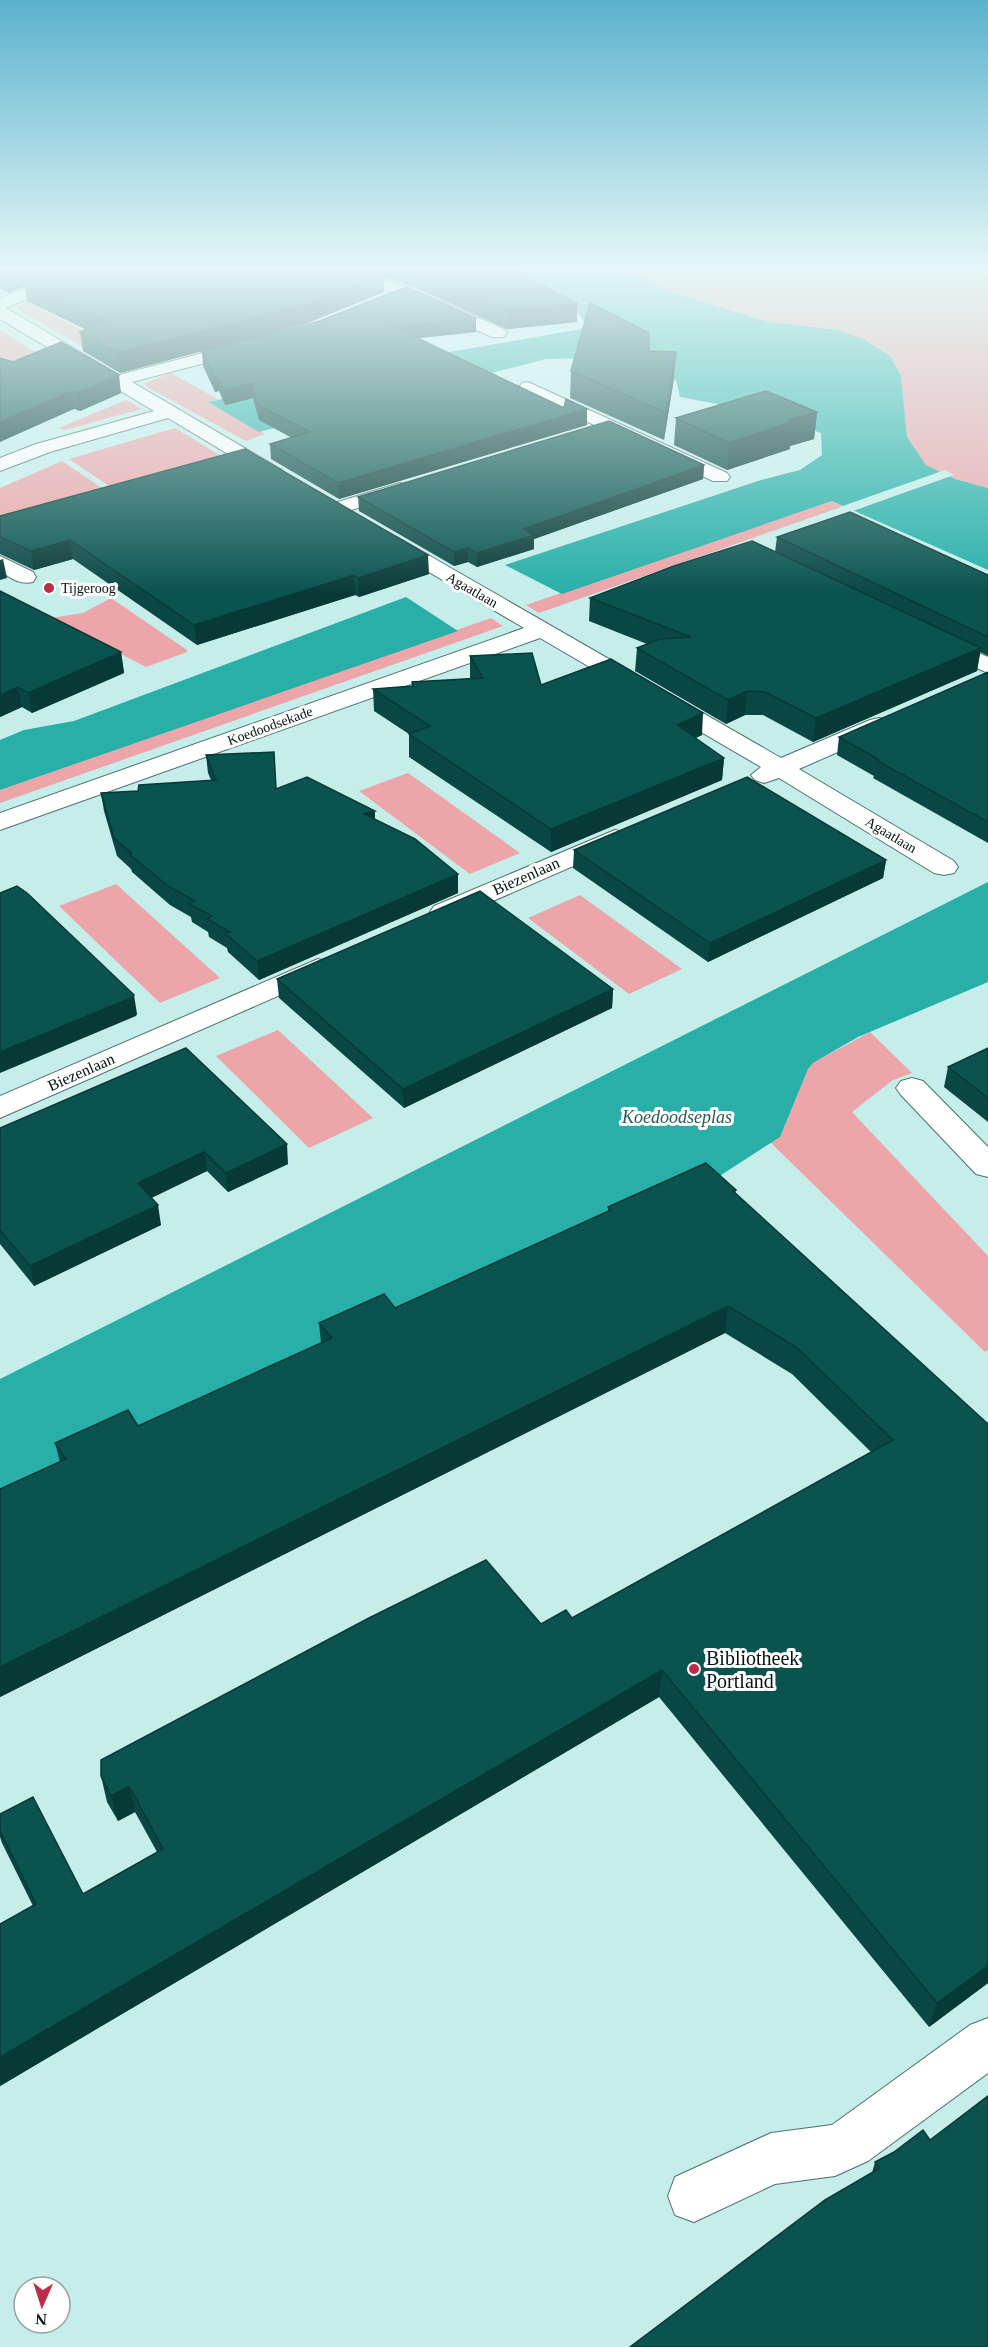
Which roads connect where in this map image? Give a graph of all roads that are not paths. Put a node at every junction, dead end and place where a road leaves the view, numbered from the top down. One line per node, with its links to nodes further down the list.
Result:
1 (106, 375): 3 (street)
2 (141, 375): 3 (street)
3 (117, 381): 5 (street)
4 (528, 387): 6 (street)
5 (170, 412): 8 (street); 10 (street)
6 (612, 425): 7 (street); 9 (street)
7 (579, 435)
8 (0, 465)
9 (720, 477)
10 (293, 484)
11 (414, 485): 12 (street)
12 (354, 520)
13 (375, 532): 16 (street, Agaatlaan)
14 (0, 562): 15 (street)
15 (25, 577)
16 (540, 630): 20 (street, Agaatlaan); 22 (street, Koedoodsekade)
17 (915, 632): 18 (street)
18 (988, 666)
19 (902, 715): 20 (street)
20 (780, 768): 21 (street); 24 (street, Agaatlaan)
21 (737, 787)
22 (0, 822)
23 (638, 828): 25 (street, Biezenlaan)
24 (944, 867)
25 (418, 924)
26 (343, 957): 28 (street, Biezenlaan)
27 (912, 1088): 29 (street)
28 (0, 1108)
29 (988, 1166)
30 (988, 2043): 31 (street)
31 (694, 2196)

